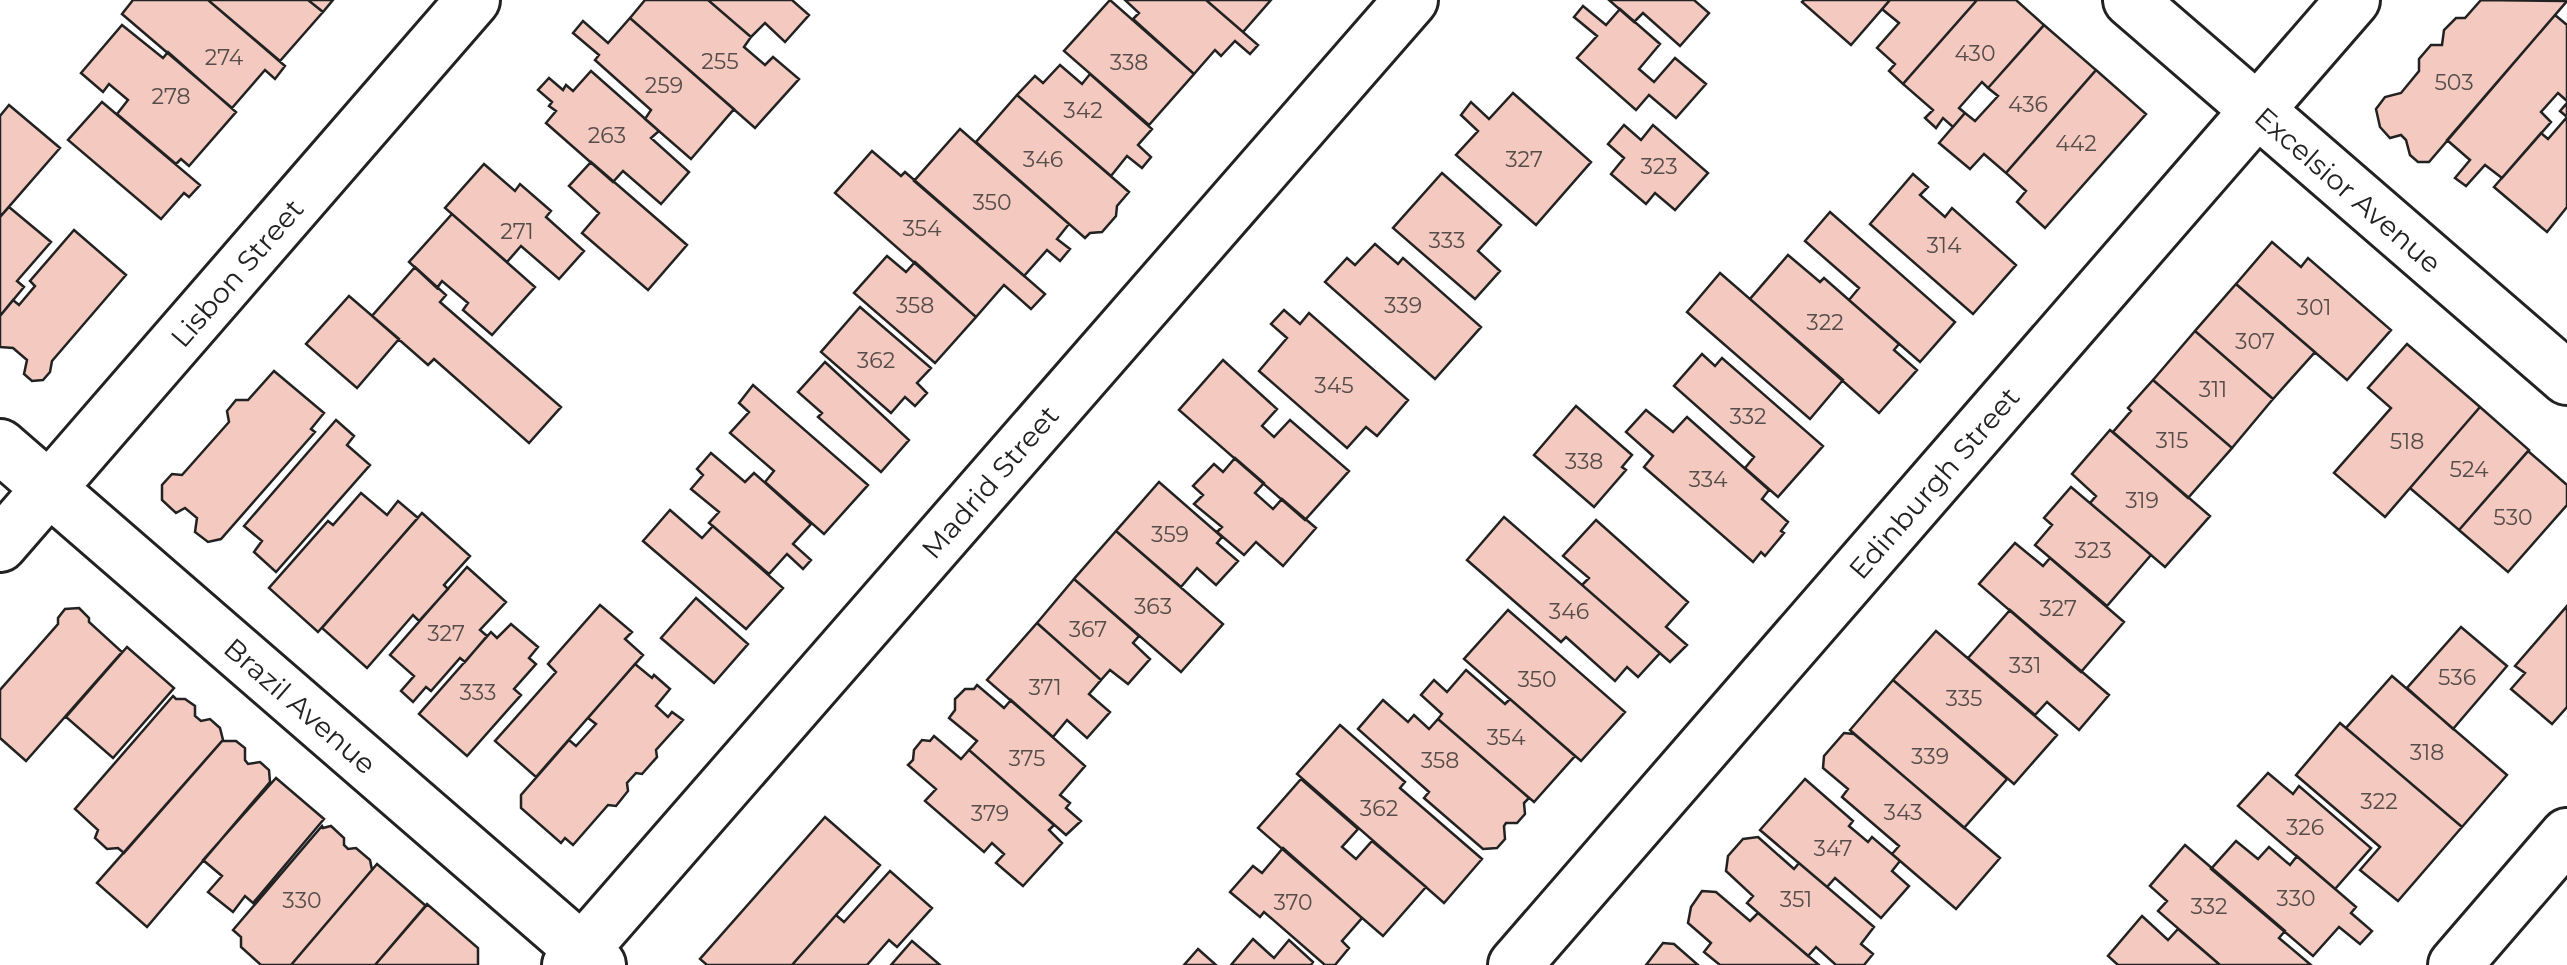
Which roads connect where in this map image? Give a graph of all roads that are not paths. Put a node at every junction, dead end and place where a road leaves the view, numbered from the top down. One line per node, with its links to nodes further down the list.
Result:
1 (474, 0): 8 (street, Lisbon Street)
2 (1410, 0): 11 (street, Madrid Street)
3 (2130, 0): 5 (street, Excelsior Avenue)
4 (2353, 0): 5 (street, Edinburgh Street)
5 (2256, 112): 6 (street, Excelsior Avenue); 12 (street, Edinburgh Street)
6 (2567, 378)
7 (0, 446): 8 (street, Brazil Avenue)
8 (49, 489): 9 (street, Lisbon Street); 11 (street, Brazil Avenue)
9 (0, 545)
10 (2567, 835): 13 (street)
11 (583, 960)
12 (1515, 965)
13 (2455, 965)

